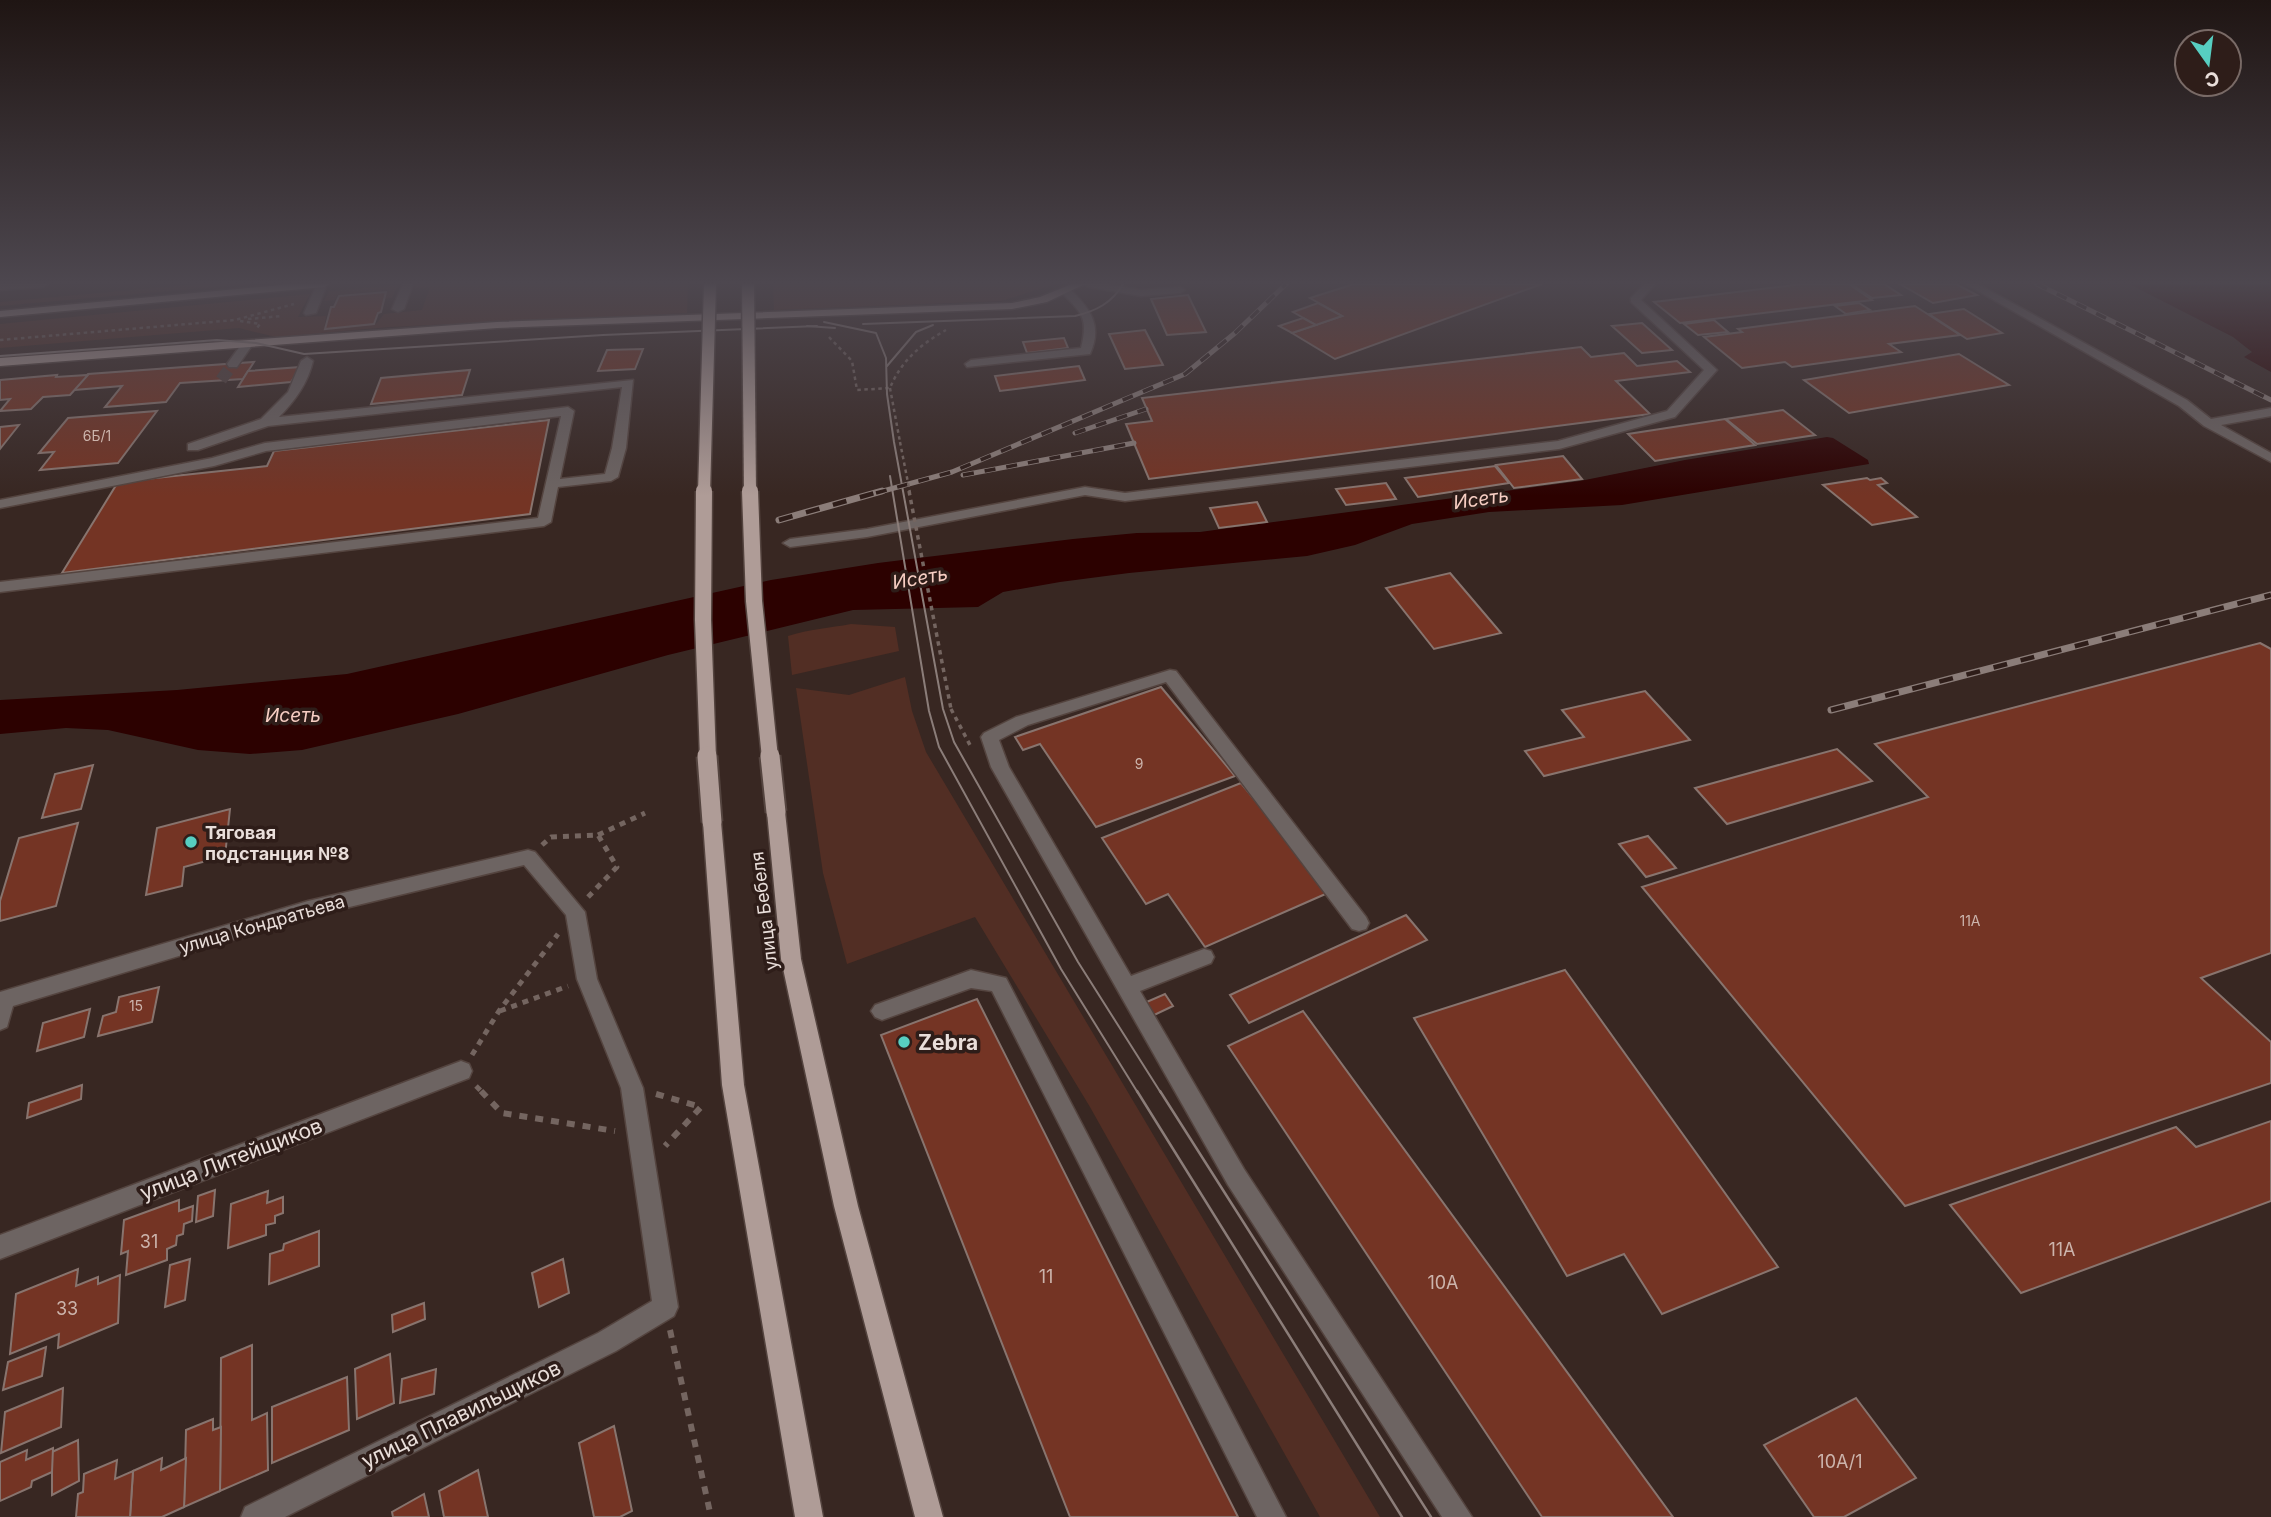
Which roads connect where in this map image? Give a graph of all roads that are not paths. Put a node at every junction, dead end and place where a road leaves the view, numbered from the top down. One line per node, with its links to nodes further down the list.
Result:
1 (99, 355): 9 (main road)
2 (239, 355): 10 (street)
3 (707, 355): 30 (main road, bridge)
4 (748, 355): 31 (main road, улица Бебеля, bridge)
5 (1052, 355): 11 (street)
6 (1694, 355): 19 (street)
7 (2097, 355): 14 (street)
8 (307, 361): 13 (street)
9 (0, 362)
10 (233, 364)
11 (971, 364)
12 (2271, 412): 14 (street)
13 (266, 422): 15 (street); 17 (street)
14 (2209, 423): 16 (street)
15 (193, 447)
16 (2271, 458)
17 (552, 484): 18 (street); 20 (street)
18 (0, 504)
19 (790, 543)
20 (0, 587)
21 (1359, 922): 23 (street)
22 (1205, 957): 23 (street)
23 (1126, 987): 33 (street)
24 (1, 1008): 28 (street, улица Кондратьева)
25 (882, 1011): 32 (street)
26 (461, 1071): 27 (street, улица Литейщиков)
27 (0, 1247)
28 (665, 1307): 29 (street, улица Плавильщиков)
29 (255, 1517)
30 (809, 1517)
31 (929, 1517)
32 (1272, 1517)
33 (1458, 1517)

